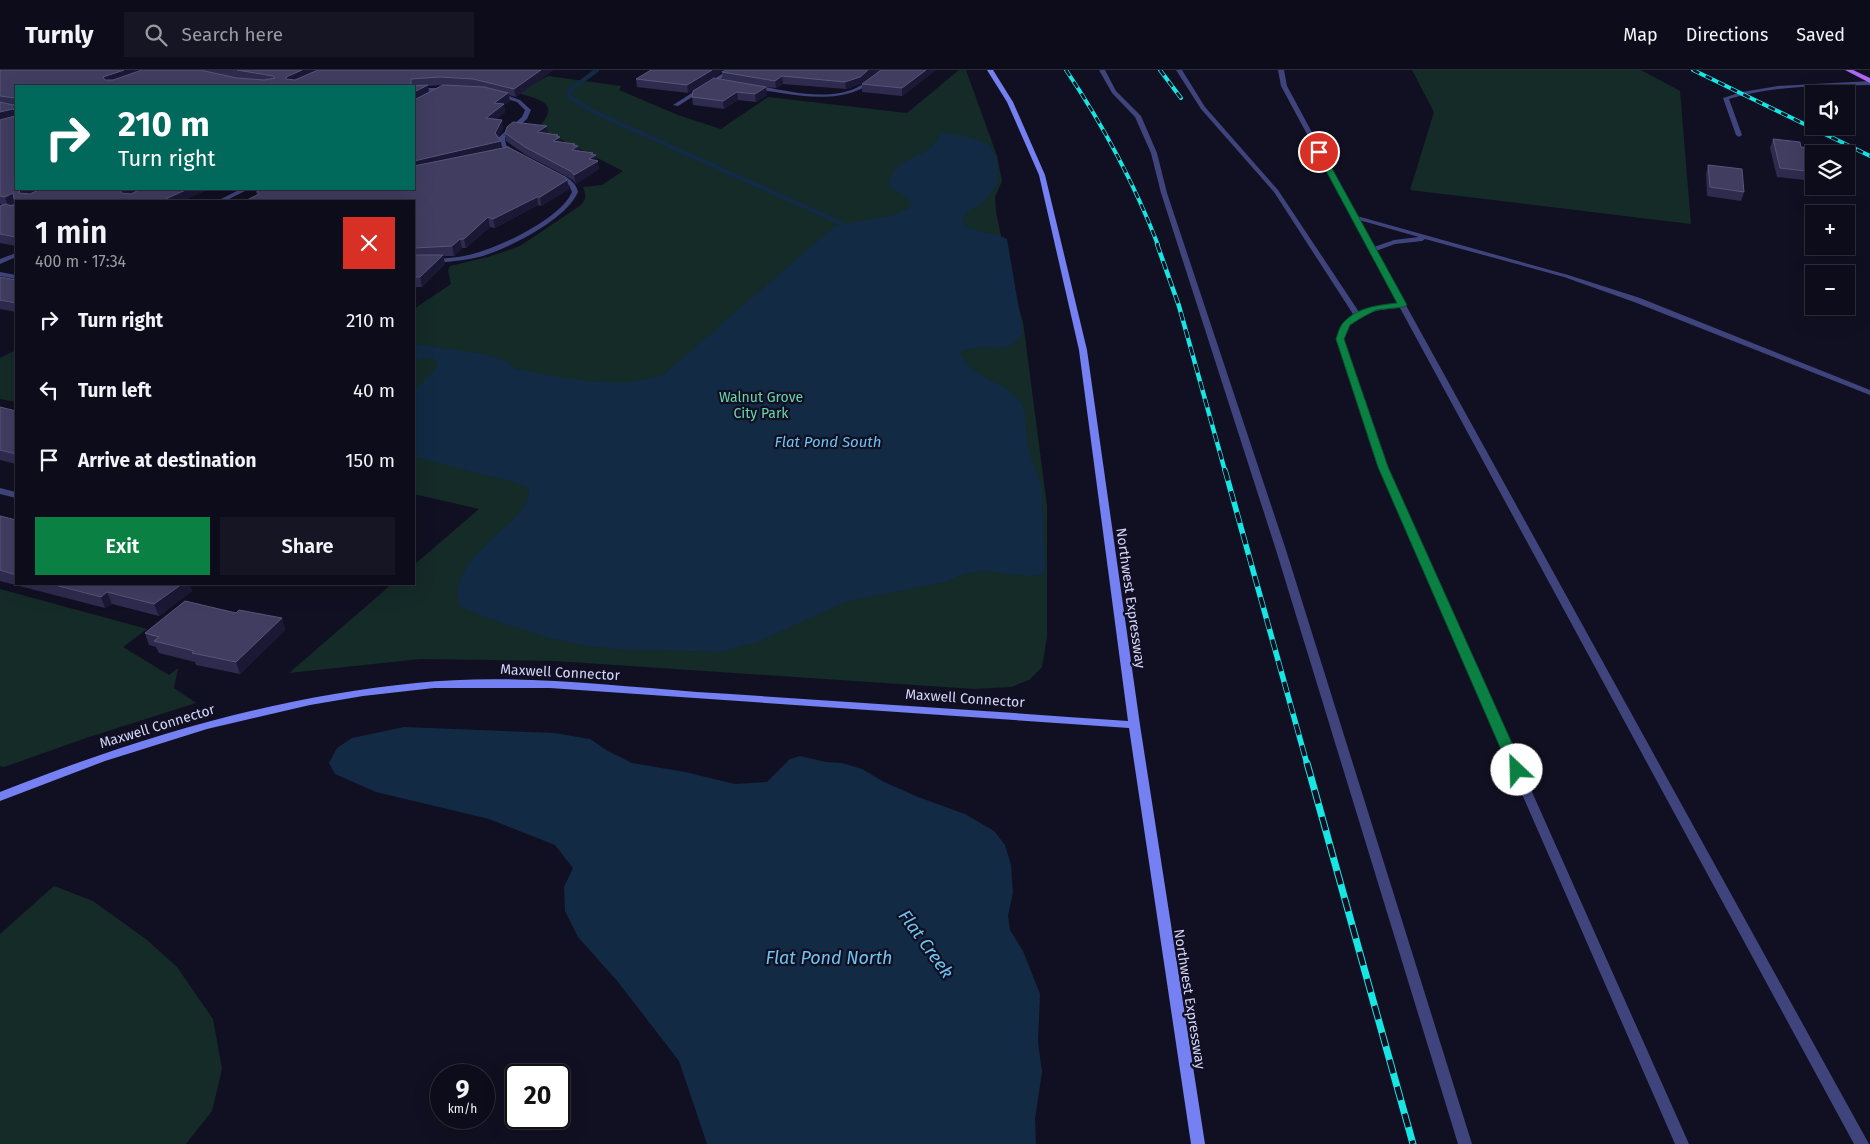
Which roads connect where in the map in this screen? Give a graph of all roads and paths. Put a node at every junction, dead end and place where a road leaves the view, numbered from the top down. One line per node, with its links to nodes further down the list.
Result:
1 (732, 70): 8 (street)
2 (884, 70): 11 (street)
3 (990, 70): 38 (main road, Northwest Expressway)
4 (1102, 70): 41 (street)
5 (1180, 70): 34 (street)
6 (1281, 70): 25 (street)
7 (1848, 70): 9 (main road)
8 (713, 82): 10 (street); 17 (street)
9 (1870, 82): 18 (street)
10 (722, 83)
11 (750, 87)
12 (415, 90): 13 (street)
13 (446, 90): 14 (street); 16 (street)
14 (455, 90)
15 (487, 93): 19 (street)
16 (430, 97)
17 (676, 105)
18 (1739, 135)
19 (511, 151): 20 (street); 21 (street)
20 (501, 153)
21 (525, 159)
22 (550, 172): 29 (street)
23 (244, 190): 24 (street)
24 (222, 200)
25 (1354, 217): 26 (street); 27 (street)
26 (1443, 241): 27 (street); 35 (street)
27 (1372, 250): 33 (street)
28 (15, 255): 30 (street)
29 (415, 261)
30 (0, 262)
31 (0, 274): 32 (street)
32 (15, 277)
33 (1403, 305): 34 (street); 43 (street)
34 (1358, 316): 42 (street)
35 (1870, 393)
36 (0, 491): 37 (street)
37 (15, 495)
38 (1134, 725): 39 (main road, Maxwell Connector); 40 (main road, Northwest Expressway)
39 (0, 798)
40 (1198, 1144)
41 (1464, 1144)
42 (1682, 1144)
43 (1862, 1144)

